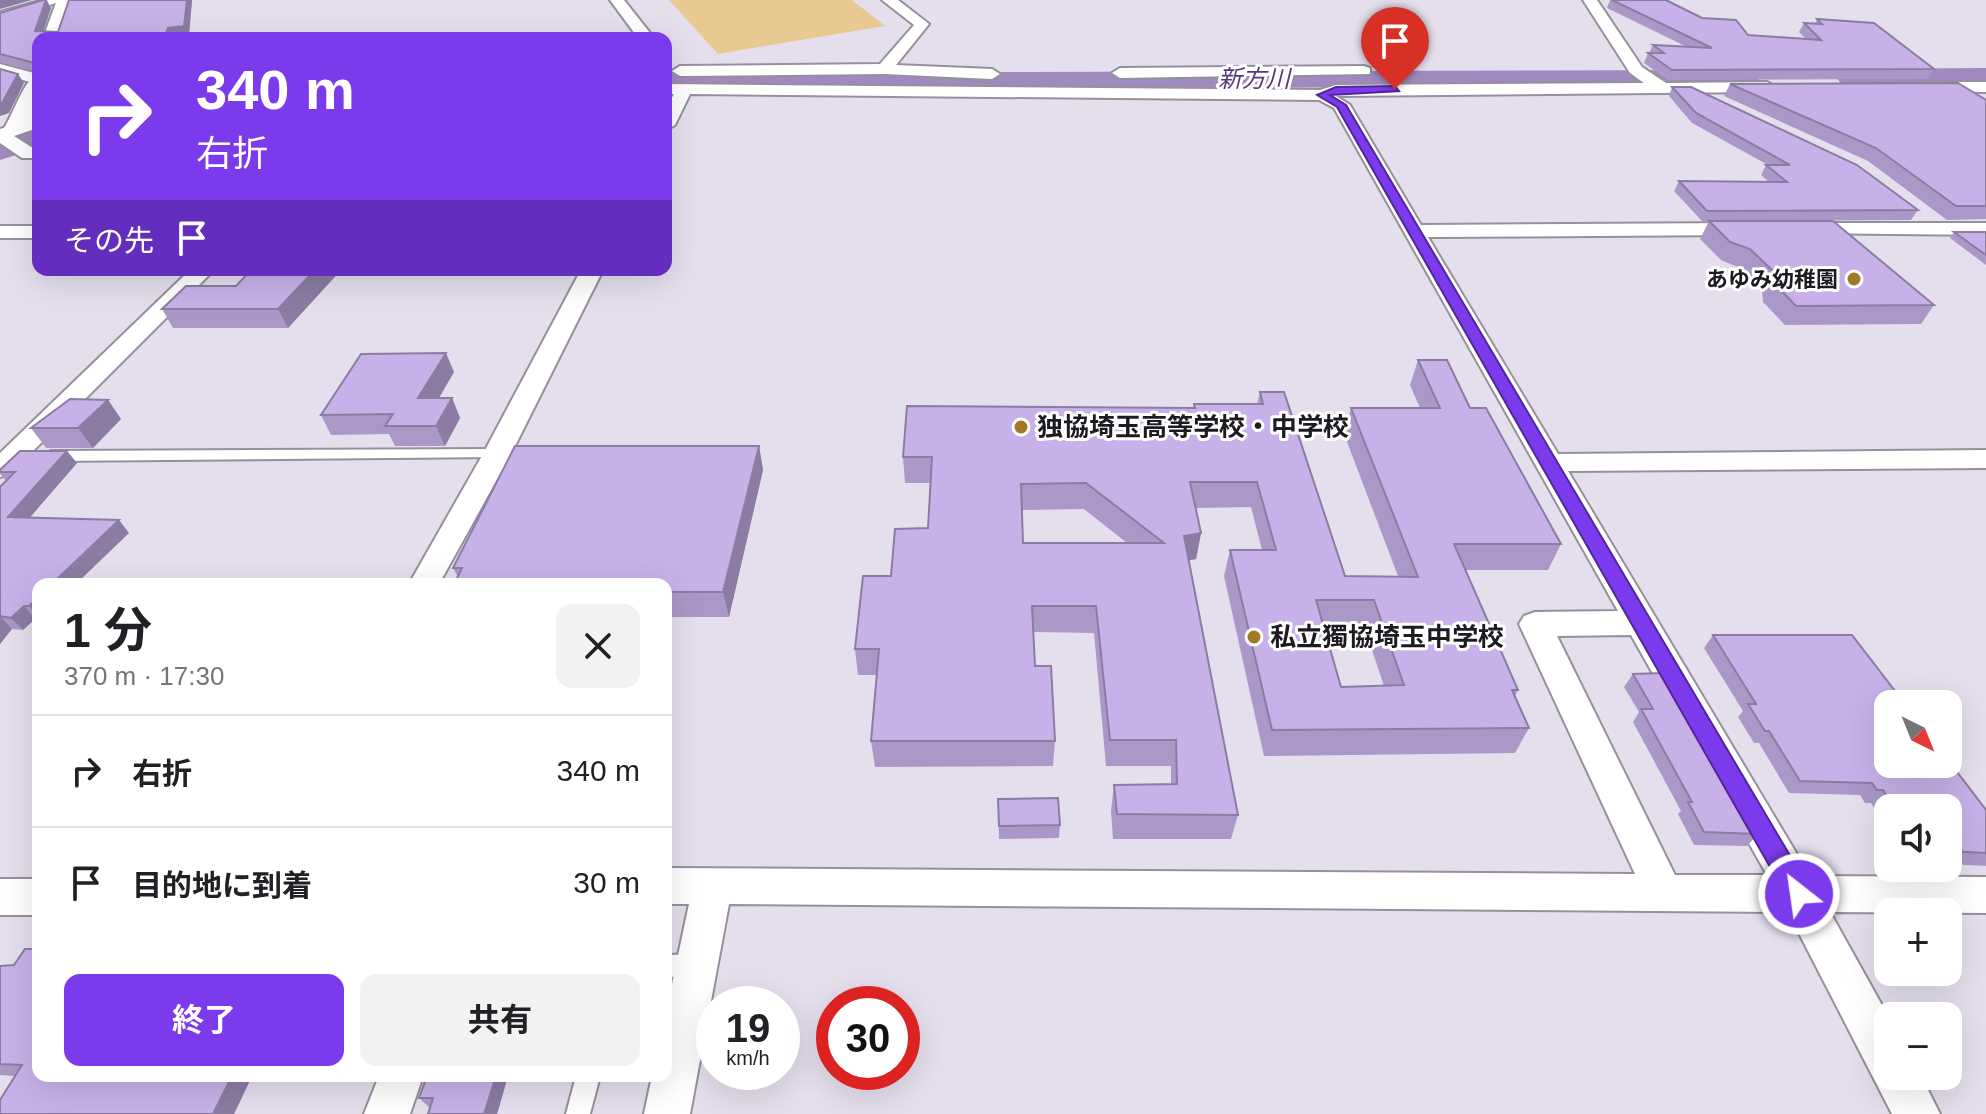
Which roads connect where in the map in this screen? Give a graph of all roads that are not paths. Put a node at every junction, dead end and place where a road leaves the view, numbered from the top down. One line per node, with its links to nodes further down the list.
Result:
1 (58, 0): 6 (street)
2 (66, 0): 7 (street)
3 (617, 0): 8 (street)
4 (889, 0): 10 (street)
5 (1590, 0): 15 (street)
6 (0, 17)
7 (55, 32)
8 (641, 32)
9 (0, 69): 16 (street)
10 (884, 69): 13 (street); 18 (street)
11 (1375, 71): 14 (street)
12 (1986, 73): 23 (street)
13 (1011, 74)
14 (1099, 74)
15 (1645, 77): 22 (street); 22 (street); 24 (street)
16 (32, 78)
17 (32, 78): 21 (street)
18 (672, 78)
19 (672, 78): 24 (street)
20 (32, 82): 27 (street)
21 (0, 83)
22 (1683, 87): 25 (street)
23 (1986, 87)
24 (1322, 95): 32 (street)
25 (1725, 105)
26 (32, 124): 27 (street)
27 (5, 132): 28 (street)
28 (0, 162)
29 (1918, 211): 30 (street)
30 (1941, 229): 31 (street); 32 (street)
31 (1986, 229)
32 (1414, 231): 40 (street)
33 (0, 232): 34 (street)
34 (32, 232)
35 (197, 276): 39 (street)
36 (589, 276): 37 (street)
37 (497, 454): 39 (lane); 41 (street)
38 (1986, 459): 40 (street)
39 (4, 460)
40 (1548, 463): 42 (street)
41 (427, 578)
42 (1641, 623): 45 (street); 46 (street)
43 (713, 885): 44 (street); 45 (street); 50 (street)
44 (672, 886)
45 (1664, 893): 46 (street)
46 (1799, 894): 47 (street); 51 (street)
47 (1986, 895)
48 (0, 897): 49 (street)
49 (32, 897)
50 (682, 966): 52 (street)
51 (1874, 1034)
52 (672, 1065)
53 (399, 1082): 57 (street)
54 (586, 1082): 58 (lane)
55 (670, 1082): 59 (street)
56 (1904, 1090): 60 (street)
57 (387, 1114)
58 (578, 1114)
59 (667, 1114)
60 (1917, 1114)

